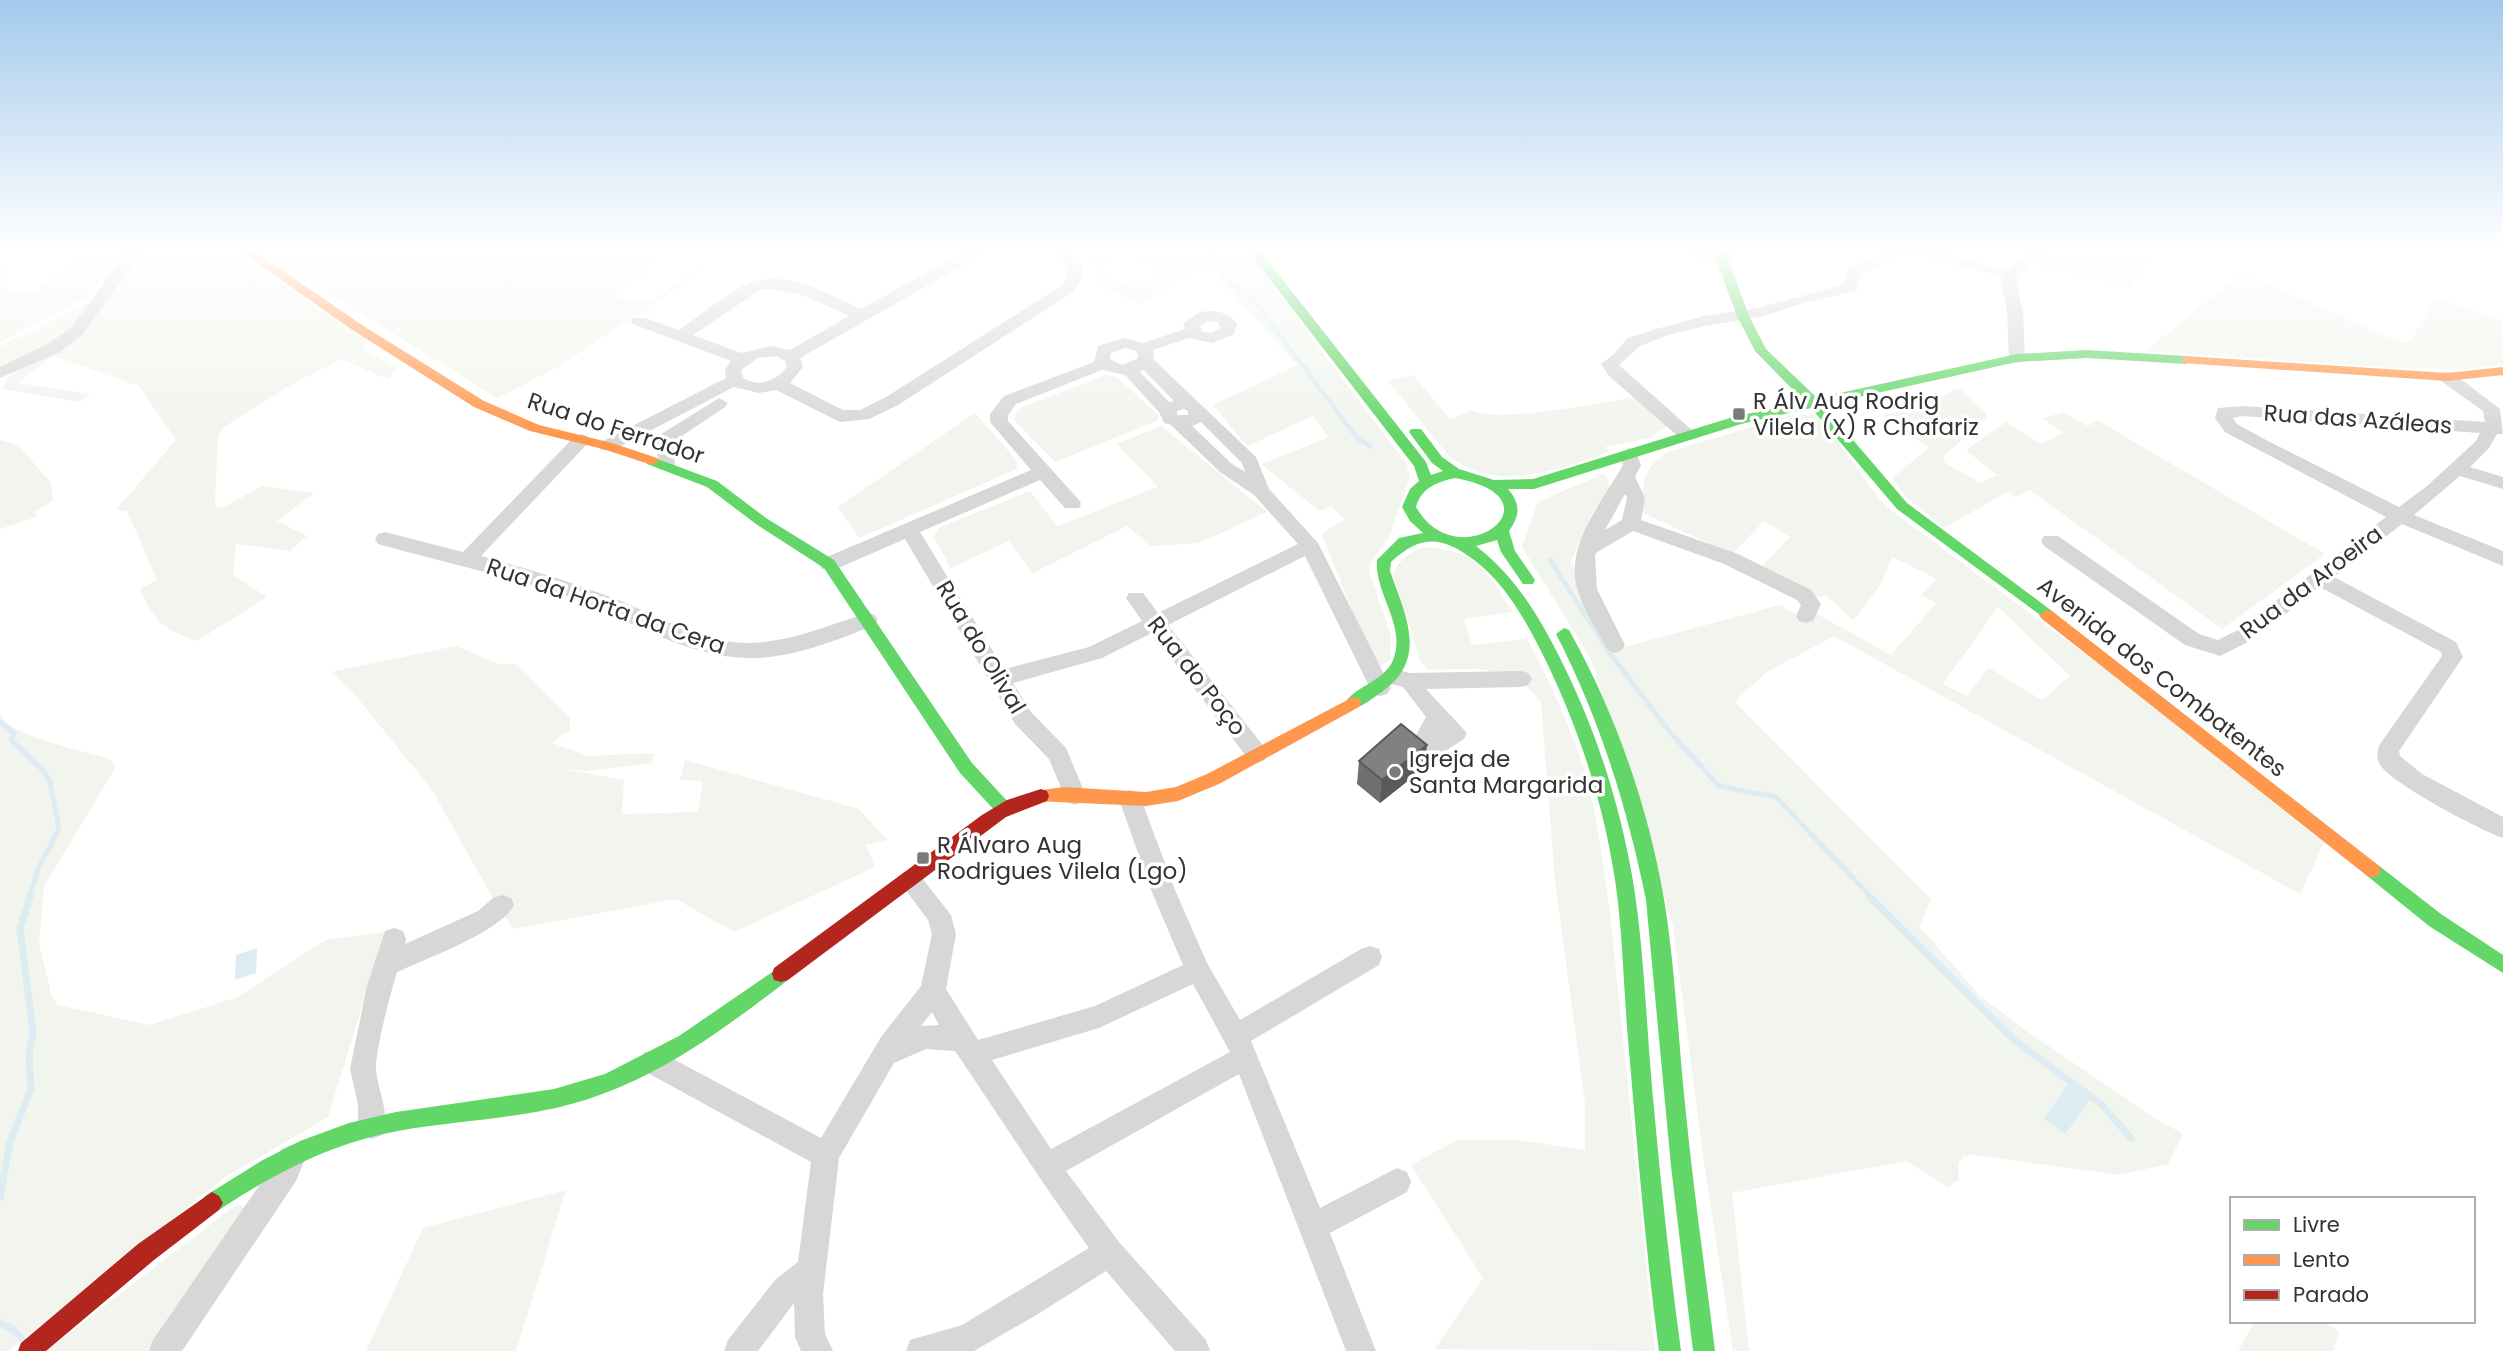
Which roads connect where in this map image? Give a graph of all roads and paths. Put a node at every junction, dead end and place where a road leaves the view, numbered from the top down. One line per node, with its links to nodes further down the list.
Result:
1 (91, 310): 24 (street)
2 (332, 310): 34 (main road, Rua do Ferrador)
3 (719, 310): 16 (street)
4 (848, 310): 11 (street)
5 (869, 310): 11 (street)
6 (1034, 310): 27 (street)
7 (1300, 310): 46 (main road)
8 (1741, 310): 12 (main road, Avenida dos Combatentes)
9 (1766, 310): 12 (street)
10 (2015, 310): 19 (street)
11 (860, 315): 18 (street)
12 (1743, 316): 28 (main road, Avenida dos Combatentes); 33 (street)
13 (639, 321): 16 (street)
14 (1192, 332): 17 (street)
15 (1338, 332): 44 (main road)
16 (681, 336): 20 (street)
17 (1145, 355): 21 (street); 22 (street); 29 (street)
18 (791, 356): 20 (street); 27 (street)
19 (2017, 358): 25 (main road); 28 (main road)
20 (742, 359): 26 (street)
21 (1103, 364): 22 (street); 43 (street)
22 (1129, 370): 30 (street)
23 (2503, 371): 25 (main road)
24 (0, 373)
25 (2447, 377): 31 (street)
26 (740, 383): 27 (street); 32 (street); 35 (street)
27 (778, 384)
28 (1814, 402): 33 (main road); 88 (main road, Avenida dos Combatentes)
29 (1192, 406): 30 (street); 39 (street)
30 (1173, 417): 42 (street)
31 (2497, 428): 41 (street, Rua da Aroeira); 53 (street, Rua das Azáleas)
32 (635, 433): 36 (street); 38 (street)
33 (1687, 435): 37 (main road)
34 (581, 440): 36 (main road, Rua do Ferrador); 66 (street)
35 (664, 440): 38 (street); 40 (street)
36 (607, 446): 38 (main road, Rua do Ferrador)
37 (1629, 454): 45 (street); 49 (main road)
38 (635, 456): 40 (main road, Rua do Ferrador)
39 (1252, 464): 42 (street); 50 (street)
40 (666, 466): 67 (main road, Rua do Ferrador)
41 (2456, 469): 47 (street); 53 (street, Rua da Aroeira)
42 (1231, 471): 50 (street)
43 (1043, 472): 51 (street); 56 (street)
44 (1455, 473): 46 (main road); 48 (main road)
45 (1626, 477): 55 (street); 64 (street)
46 (1426, 481): 54 (main road)
47 (2503, 483)
48 (1494, 484): 49 (main road); 52 (main road)
49 (1534, 484): 52 (main road)
50 (1261, 491): 63 (street)
51 (1072, 505)
52 (1511, 506): 57 (main road)
53 (2400, 516): 65 (street); 68 (street, Rua da Aroeira)
54 (1414, 517): 58 (main road); 62 (main road)
55 (1631, 523): 64 (street); 71 (street)
56 (910, 531): 67 (street); 76 (street, Rua do Olival)
57 (1502, 531): 60 (main road); 69 (main road)
58 (1435, 535): 60 (main road); 62 (main road)
59 (384, 539): 66 (street, Rua da Horta da Cera)
60 (1454, 540): 110 (main road)
61 (2051, 541): 68 (street, Rua da Aroeira)
62 (1404, 542): 78 (main road)
63 (1309, 546): 74 (street); 78 (street)
64 (1588, 549): 75 (street)
65 (2503, 559)
66 (467, 560): 73 (street, Rua da Horta da Cera)
67 (829, 565): 73 (main road, Rua do Ferrador)
68 (2319, 578): 84 (street)
69 (1539, 594)
70 (1136, 598): 74 (street, Rua do Poço)
71 (1806, 616)
72 (1555, 619): 111 (main road)
73 (868, 620): 83 (main road, Rua do Ferrador)
74 (1156, 622): 76 (street); 80 (street, Rua do Poço)
75 (1615, 645)
76 (1000, 678): 81 (street, Rua do Olival)
77 (1521, 679): 78 (street)
78 (1394, 682): 79 (street); 80 (main road)
79 (1439, 714)
80 (1257, 754): 82 (main road)
81 (1075, 796): 82 (main road); 83 (main road)
82 (1130, 800): 89 (street)
83 (1003, 808): 85 (main road)
84 (2503, 828)
85 (909, 880): 90 (street); 94 (main road)
86 (502, 905): 95 (street)
87 (1370, 957): 92 (street)
88 (2503, 965)
89 (1198, 970): 91 (street); 92 (street)
90 (933, 991): 91 (street); 93 (street)
91 (968, 1047): 93 (street); 98 (street)
92 (1241, 1047): 98 (street); 100 (street)
93 (882, 1059): 96 (street)
94 (653, 1062): 95 (main road); 96 (street)
95 (372, 1126): 97 (main road)
96 (826, 1155): 102 (street)
97 (291, 1157): 103 (main road); 104 (street)
98 (1046, 1167): 101 (street)
99 (1397, 1182): 100 (street)
100 (1312, 1227): 109 (street)
101 (1109, 1252): 107 (street); 108 (street)
102 (811, 1270): 105 (street); 106 (street)
103 (29, 1351)
104 (164, 1351)
105 (739, 1351)
106 (818, 1351)
107 (920, 1351)
108 (1195, 1351)
109 (1361, 1351)
110 (1670, 1351)
111 (1704, 1351)

